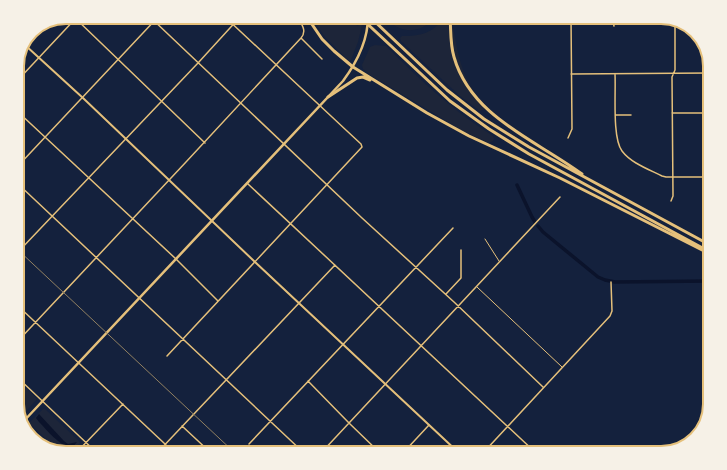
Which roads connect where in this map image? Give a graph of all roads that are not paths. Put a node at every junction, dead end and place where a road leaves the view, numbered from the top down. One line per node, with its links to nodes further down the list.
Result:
1 (70, 24): 16 (street)
2 (81, 24): 18 (street)
3 (152, 24): 18 (street)
4 (156, 24): 19 (street)
5 (233, 24): 19 (street); 20 (street)
6 (301, 24): 14 (street)
7 (312, 24): 21 (highway)
8 (368, 24): 21 (main road)
9 (368, 24): 62 (highway)
10 (377, 24): 48 (highway)
11 (451, 24): 48 (highway)
12 (572, 24): 25 (street)
13 (675, 26): 22 (street)
14 (301, 38): 17 (street); 20 (street)
15 (28, 48): 16 (street)
16 (39, 58): 24 (street); 29 (street)
17 (322, 59)
18 (119, 60): 29 (street); 30 (street)
19 (198, 63): 30 (street); 31 (street)
20 (276, 64): 31 (street); 32 (street)
21 (353, 67): 27 (highway); 28 (main road)
22 (674, 73): 23 (street); 26 (street); 33 (street)
23 (703, 73)
24 (24, 74)
25 (571, 74): 26 (street); 39 (street)
26 (615, 74): 35 (street)
27 (375, 82): 28 (highway); 64 (highway)
28 (328, 97): 32 (main road)
29 (83, 98): 38 (street); 40 (street)
30 (162, 102): 40 (street); 41 (street)
31 (241, 103): 41 (street); 42 (street)
32 (320, 106): 42 (main road); 50 (street)
33 (672, 113): 34 (street); 44 (street)
34 (703, 113)
35 (616, 115): 36 (street); 44 (street)
36 (631, 115)
37 (24, 118): 38 (street)
38 (46, 138): 43 (street); 46 (street)
39 (568, 138)
40 (126, 139): 46 (street); 47 (street)
41 (205, 143): 47 (street)
42 (284, 144): 49 (main road); 50 (street)
43 (24, 160)
44 (673, 177): 45 (street); 53 (street)
45 (703, 177)
46 (89, 178): 54 (street); 55 (street)
47 (169, 180): 55 (street); 56 (street)
48 (590, 180): 60 (highway)
49 (247, 183): 56 (main road); 57 (street)
50 (328, 185): 57 (street); 70 (street)
51 (24, 189): 54 (street)
52 (560, 197): 68 (street)
53 (671, 201)
54 (53, 216): 61 (street); 65 (street)
55 (133, 219): 65 (street); 66 (street)
56 (211, 221): 66 (main road); 67 (street)
57 (291, 223): 67 (street); 69 (street)
58 (453, 228): 70 (street)
59 (485, 239): 68 (lane)
60 (703, 241)
61 (24, 248)
62 (703, 249)
63 (461, 250): 73 (street)
64 (703, 250)
65 (96, 258): 79 (street); 81 (street)
66 (176, 259): 74 (street); 91 (main road)
67 (255, 262): 74 (street); 75 (street)
68 (500, 262): 72 (street)
69 (335, 265): 75 (street); 76 (street)
70 (416, 267): 73 (street); 76 (street)
71 (612, 282): 85 (street)
72 (476, 287): 77 (street); 85 (lane)
73 (446, 294): 77 (street)
74 (218, 301): 81 (street)
75 (298, 302): 82 (street); 86 (street)
76 (379, 306): 82 (street); 83 (street)
77 (458, 306): 83 (street); 90 (street)
78 (24, 312): 79 (street)
79 (35, 322): 80 (street); 92 (street)
80 (24, 334)
81 (183, 340): 84 (street); 86 (street)
82 (343, 344): 87 (street); 89 (street)
83 (421, 346): 89 (street); 98 (street)
84 (167, 356)
85 (563, 367): 90 (street)
86 (226, 380): 94 (street); 97 (street)
87 (308, 381): 94 (street); 95 (street)
88 (24, 383): 91 (street)
89 (386, 384): 95 (street); 96 (street)
90 (544, 387): 98 (street)
91 (44, 401): 93 (main road); 99 (street)
92 (123, 404): 99 (street); 100 (street)
93 (27, 418)
94 (270, 421): 101 (street); 106 (street)
95 (349, 423): 107 (street); 108 (street)
96 (429, 425): 109 (street); 110 (street)
97 (182, 426): 100 (street); 105 (street)
98 (507, 427): 111 (street); 112 (street)
99 (86, 442): 102 (street); 103 (street)
100 (165, 444): 104 (lane)
101 (249, 444)
102 (82, 446)
103 (90, 446)
104 (168, 446)
105 (203, 446)
106 (297, 446)
107 (328, 446)
108 (373, 446)
109 (410, 446)
110 (452, 446)
111 (489, 446)
112 (528, 446)

